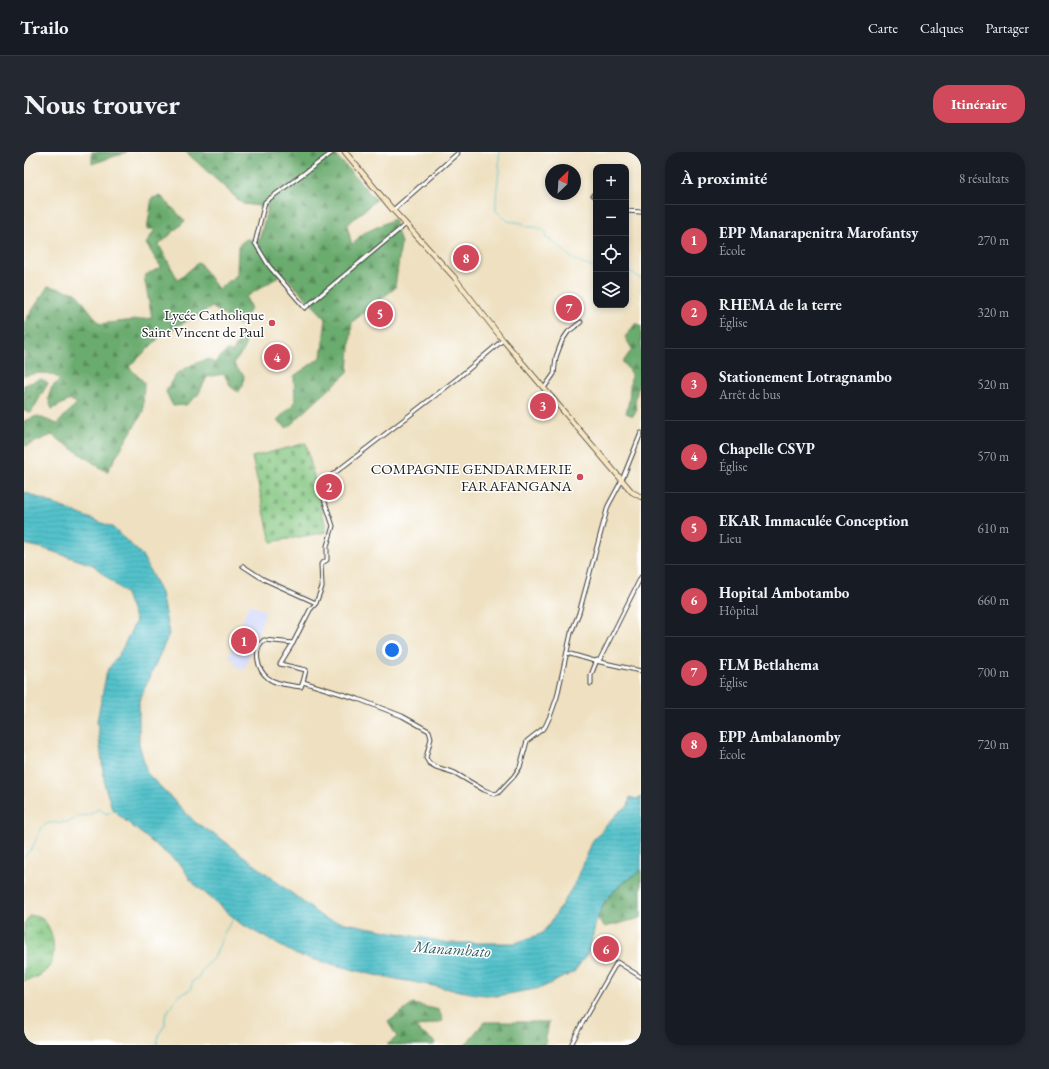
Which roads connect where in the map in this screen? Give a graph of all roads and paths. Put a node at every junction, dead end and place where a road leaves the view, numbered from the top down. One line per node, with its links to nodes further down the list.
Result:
1 (333, 152): 7 (street)
2 (345, 152): 4 (main road)
3 (458, 153): 4 (street)
4 (393, 210): 7 (main road)
5 (629, 211): 6 (street)
6 (641, 212)
7 (406, 224): 9 (main road)
8 (581, 322): 10 (street)
9 (503, 340): 10 (main road); 16 (street)
10 (544, 388): 12 (main road)
11 (641, 433): 12 (street)
12 (622, 480): 13 (main road); 18 (street)
13 (641, 497)
14 (243, 566): 16 (street)
15 (641, 577): 19 (street)
16 (316, 602): 17 (street)
17 (293, 643): 21 (street); 21 (street)
18 (567, 652): 19 (street); 21 (street)
19 (598, 660): 20 (street); 22 (street)
20 (641, 671)
21 (303, 682)
22 (591, 684)
23 (641, 977): 24 (street)
24 (571, 1045)

